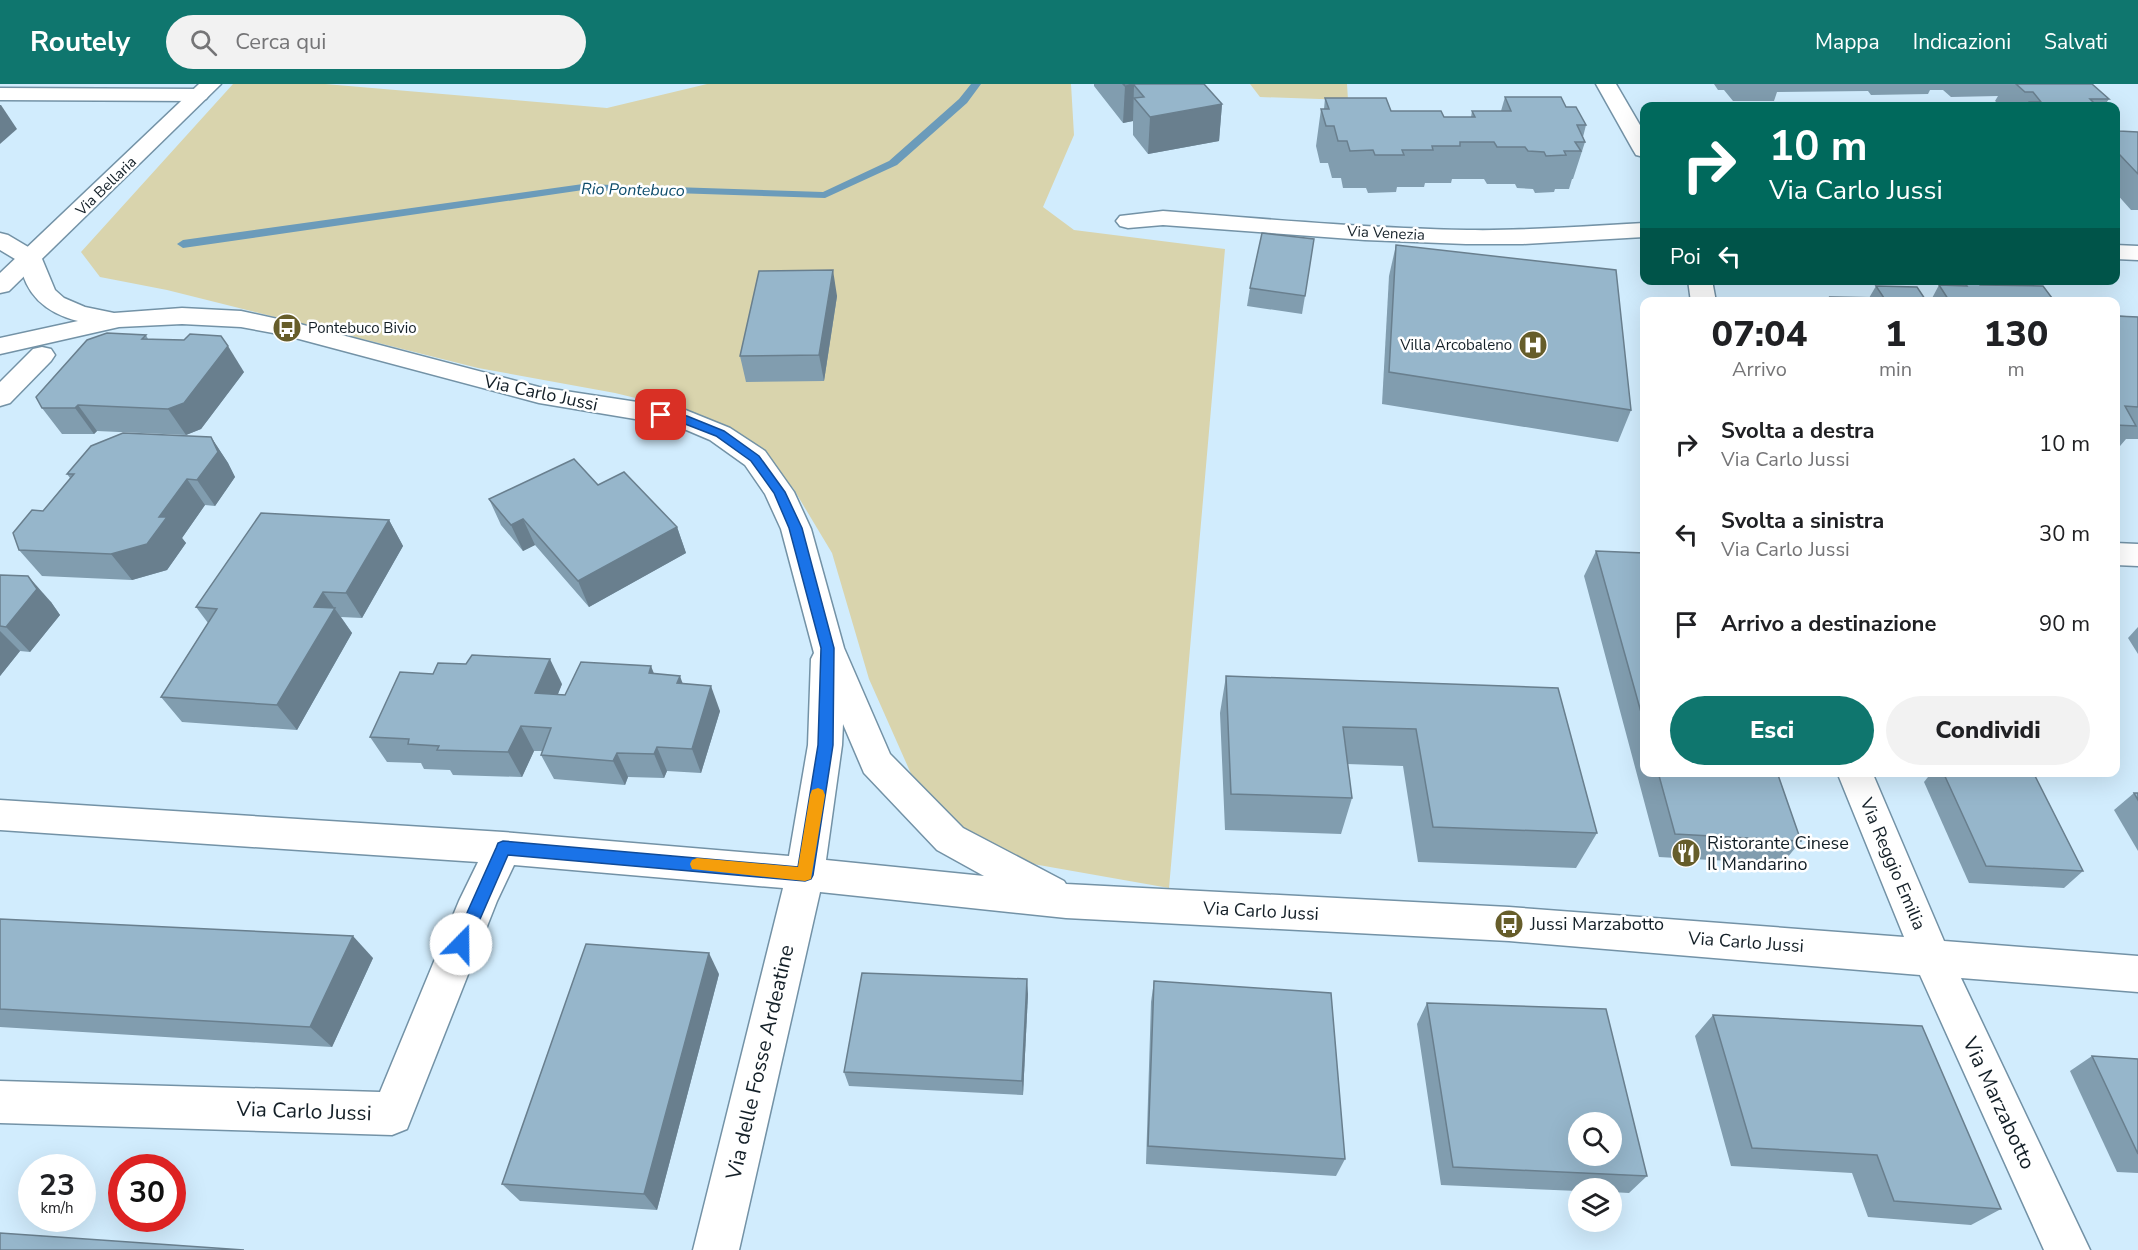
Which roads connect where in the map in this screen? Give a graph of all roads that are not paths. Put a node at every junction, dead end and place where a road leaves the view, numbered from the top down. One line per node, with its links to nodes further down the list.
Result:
1 (1606, 84): 4 (street)
2 (205, 90): 3 (street); 10 (street, Via Bellaria)
3 (0, 94)
4 (1640, 143)
5 (1128, 222): 6 (street, Via Venezia)
6 (1640, 230)
7 (0, 240): 10 (street)
8 (2120, 252): 9 (street)
9 (2138, 253)
10 (31, 259): 11 (street, Via Bellaria); 12 (street, Via Carlo Jussi)
11 (0, 286)
12 (119, 319): 13 (street, Via Carlo Jussi); 18 (street, Via Carlo Jussi)
13 (0, 346)
14 (42, 354): 15 (street)
15 (0, 397)
16 (2120, 554): 17 (street)
17 (2138, 555)
18 (828, 648): 22 (street, Via Carlo Jussi); 23 (street, Via Carlo Jussi)
19 (1856, 777): 24 (street, Via Reggio Emilia)
20 (0, 815): 21 (street, Via Carlo Jussi)
21 (503, 848): 22 (street, Via Carlo Jussi); 26 (street, Via Carlo Jussi)
22 (805, 875): 23 (street, Via Carlo Jussi); 27 (street, Via delle Fosse Ardeatine)
23 (1066, 901): 24 (street, Via Carlo Jussi)
24 (1931, 956): 25 (street, Via Carlo Jussi); 28 (street, Via Marzabotto)
25 (2138, 974)
26 (0, 1102)
27 (716, 1250)
28 (2067, 1250)

